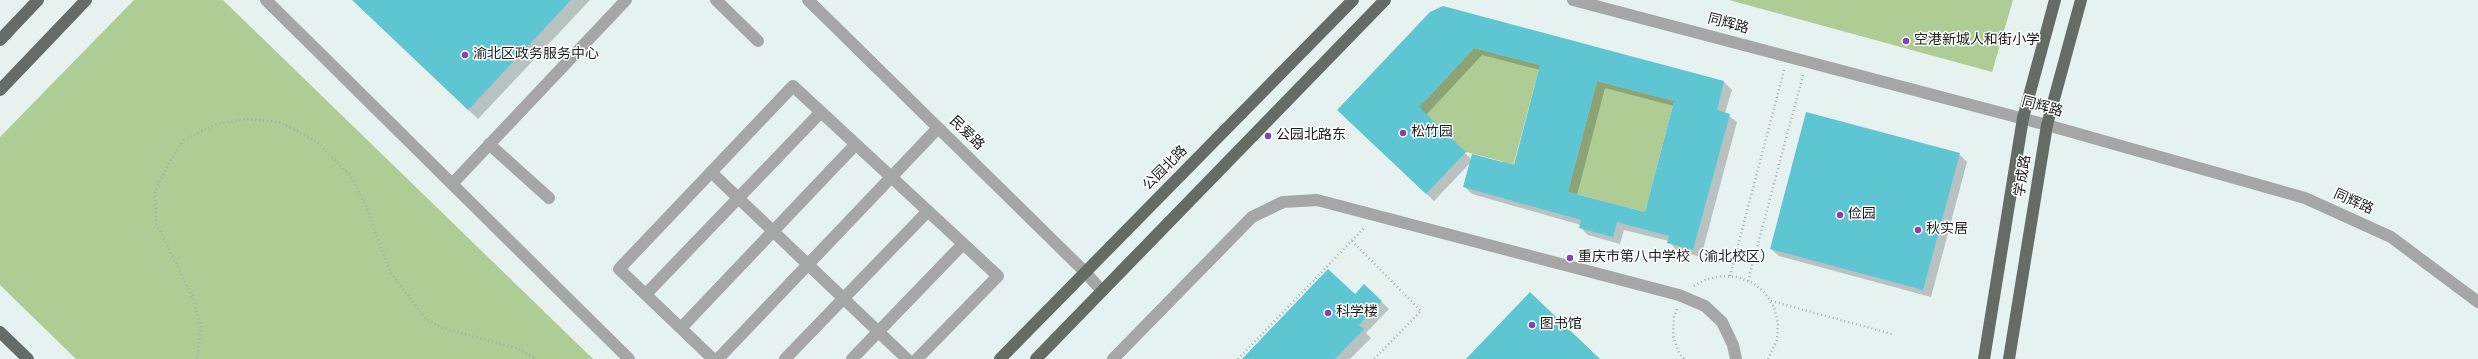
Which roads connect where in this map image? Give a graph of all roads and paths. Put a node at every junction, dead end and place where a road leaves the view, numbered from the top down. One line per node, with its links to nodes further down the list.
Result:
1 (38, 0): 12 (main road)
2 (86, 0): 16 (main road)
3 (266, 0): 25 (street)
4 (626, 0): 21 (street)
5 (716, 0): 13 (street)
6 (808, 0): 20 (street, 民爱路)
7 (1353, 0): 34 (main road, 公园北路)
8 (1385, 0): 37 (main road)
9 (1573, 0): 14 (street, 同辉路)
10 (2055, 0): 18 (main road, 学成路)
11 (2081, 0): 19 (main road, 学成路)
12 (0, 40)
13 (758, 41)
14 (1788, 56): 15 (street, 同辉路); 35 (path)
15 (1806, 62): 18 (street, 同辉路); 36 (path)
16 (0, 90)
17 (821, 112): 22 (street); 23 (street); 27 (street)
18 (2022, 118): 19 (street, 同辉路); 62 (main road, 学成路)
19 (2047, 125): 41 (street, 同辉路); 63 (main road, 学成路)
20 (938, 128): 24 (street); 34 (street, 民爱路)
21 (489, 144): 25 (street); 26 (street)
22 (856, 144): 24 (street); 30 (street)
23 (711, 172): 27 (street); 38 (street)
24 (892, 178): 28 (street); 33 (street)
25 (452, 184): 49 (street)
26 (549, 198)
27 (738, 198): 30 (street); 38 (street)
28 (928, 211): 32 (street); 39 (street)
29 (1377, 215): 31 (path); 58 (street); 61 (street)
30 (772, 232): 33 (street); 42 (street)
31 (1352, 241): 59 (path); 60 (path)
32 (963, 244): 44 (street); 55 (street)
33 (808, 265): 39 (street); 51 (street)
34 (1085, 272): 37 (street, 民爱路); 56 (main road, 公园北路)
35 (1730, 276)
36 (1748, 281)
37 (1102, 291): 57 (main road)
38 (646, 294): 42 (street)
39 (843, 299): 44 (street); 52 (street)
40 (1770, 301): 45 (path)
41 (2478, 302)
42 (681, 328): 50 (street)
43 (0, 332): 46 (main road)
44 (878, 332): 53 (street); 54 (street)
45 (1892, 334)
46 (28, 359)
47 (197, 359): 48 (path)
48 (536, 359)
49 (629, 359)
50 (713, 359)
51 (718, 359)
52 (785, 359)
53 (852, 359)
54 (906, 359)
55 (917, 359)
56 (1000, 359)
57 (1036, 359)
58 (1113, 359)
59 (1238, 359)
60 (1374, 359)
61 (1736, 359)
62 (1984, 359)
63 (2009, 359)

